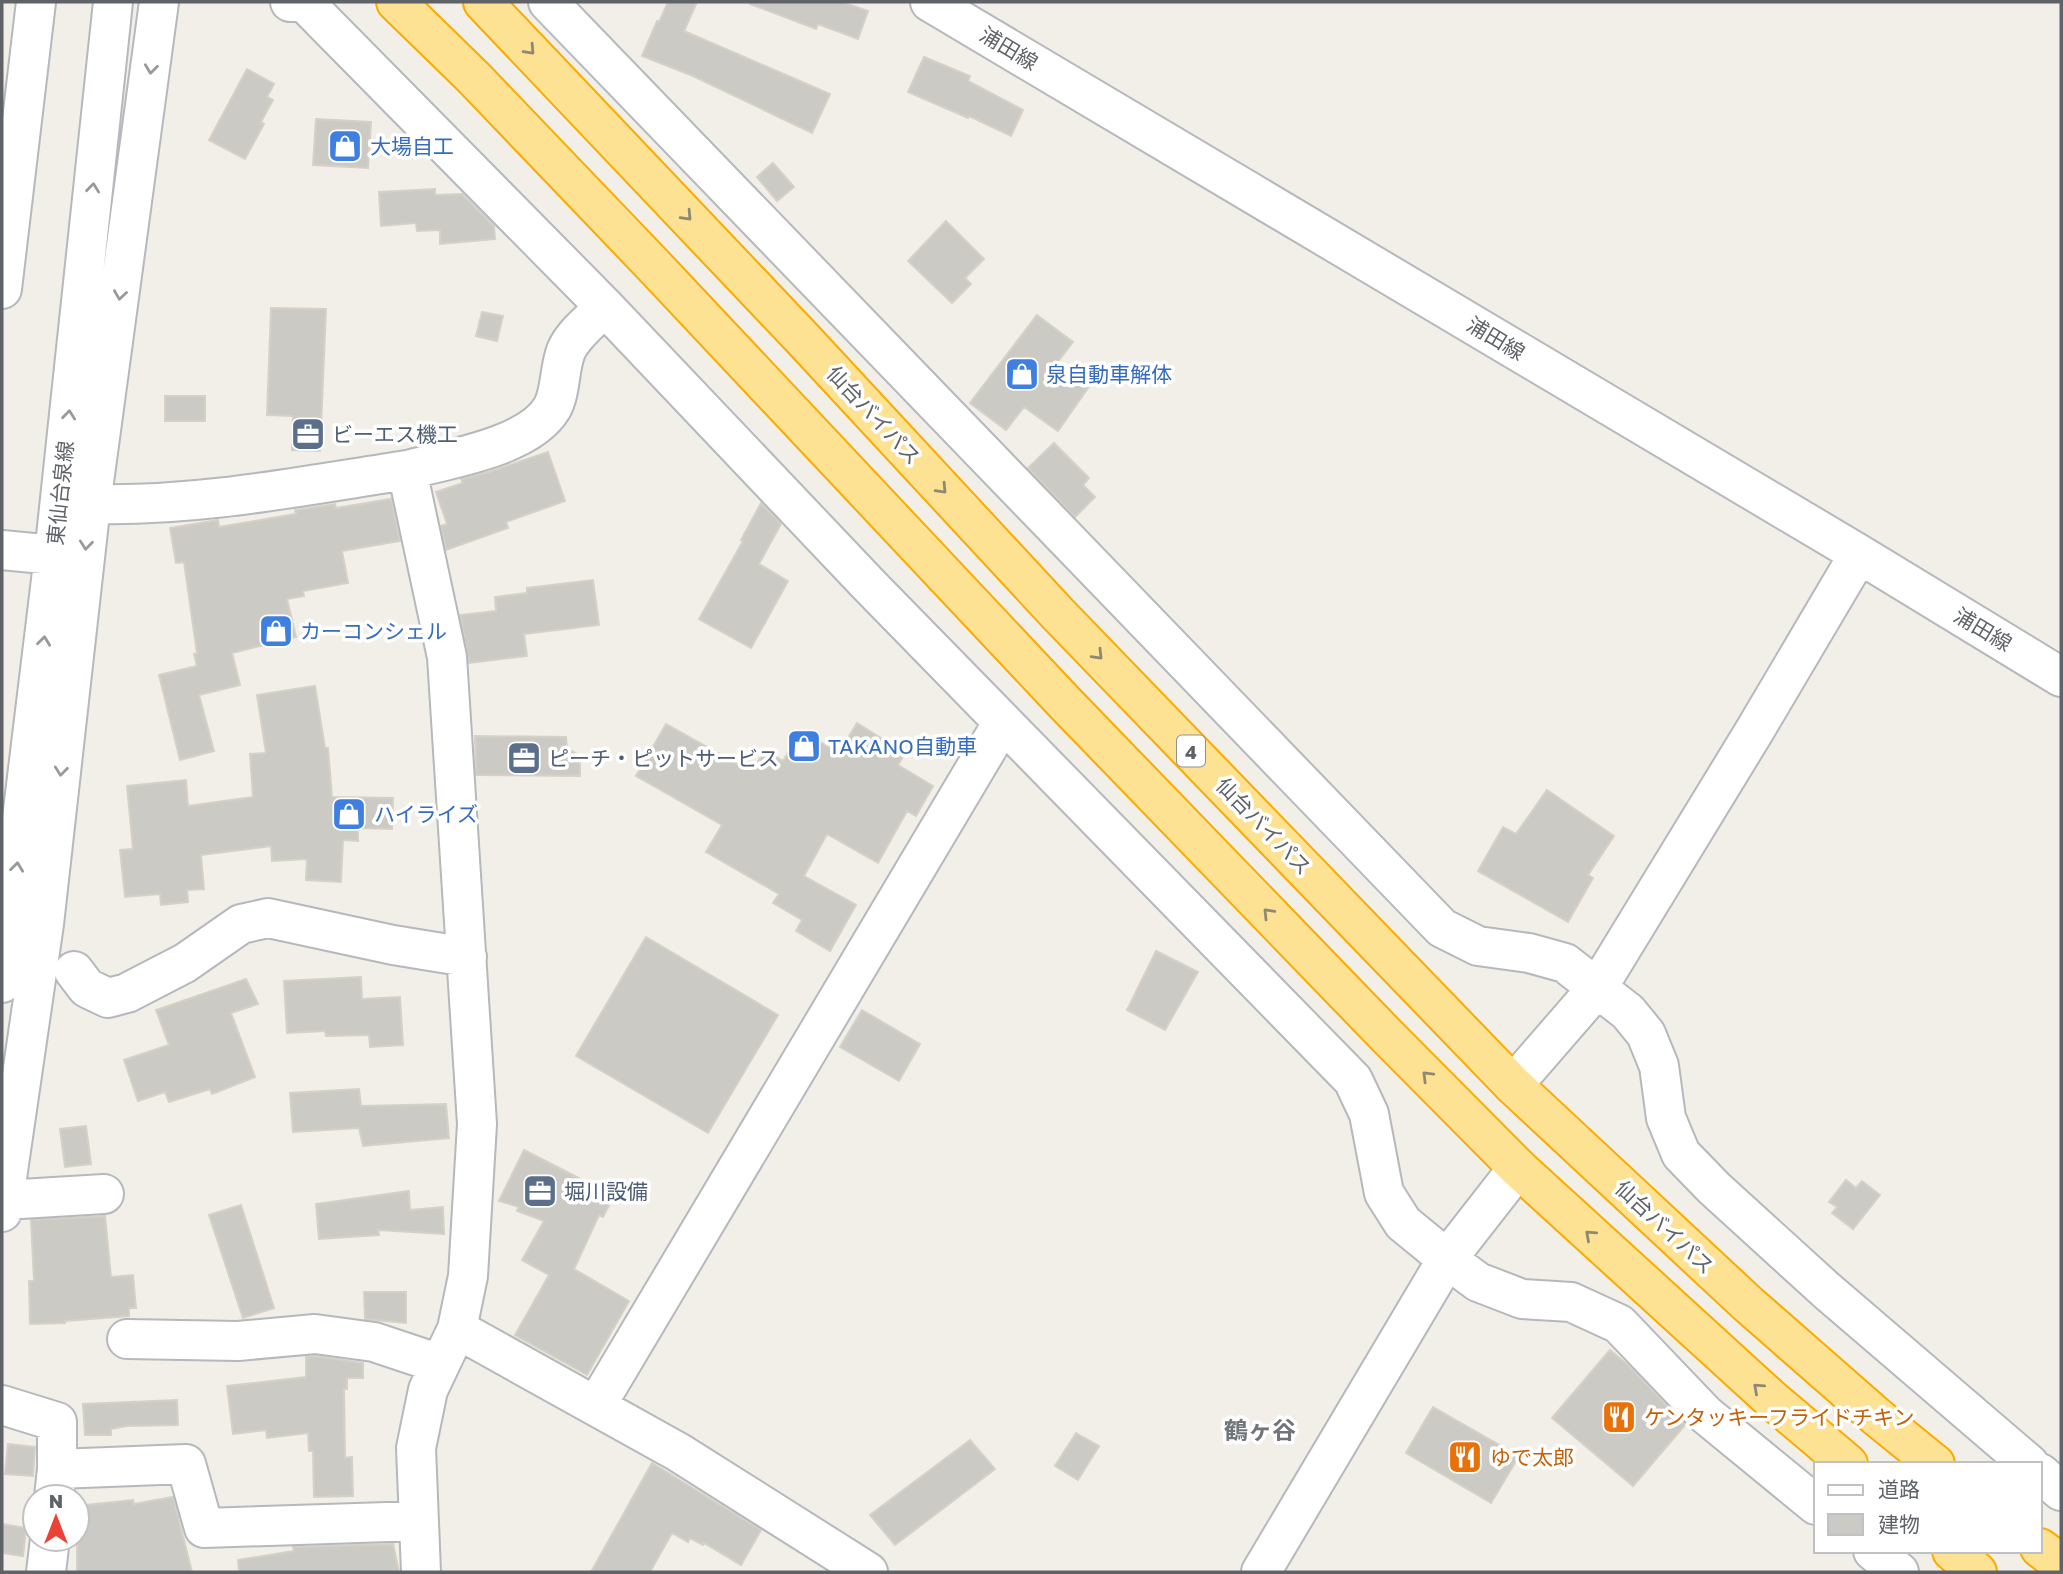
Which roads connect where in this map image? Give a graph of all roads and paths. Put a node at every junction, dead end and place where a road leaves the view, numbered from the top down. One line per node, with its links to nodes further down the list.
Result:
1 (36, 2): 9 (street)
2 (113, 2): 15 (street, 東仙台泉線, one-way to 2)
3 (159, 2): 12 (street, one-way to 12)
4 (290, 2): 10 (street)
5 (396, 2): 23 (highway, one-way to 5)
6 (482, 2): 22 (highway, 仙台バイパス / 4, one-way to 22)
7 (548, 2): 21 (street)
8 (930, 2): 14 (street, 浦田線)
9 (2, 289)
10 (604, 307): 11 (street); 17 (street)
11 (407, 470): 12 (street); 18 (street)
12 (90, 504): 25 (street, one-way to 25)
13 (2, 550): 15 (street)
14 (1859, 554): 16 (street, 浦田線); 21 (street)
15 (54, 555): 20 (street, 東仙台泉線, one-way to 15)
16 (2061, 677)
17 (1003, 722): 26 (street); 31 (street)
18 (467, 957): 19 (street); 27 (street)
19 (74, 971)
20 (2, 983)
21 (1598, 987): 22 (street); 34 (street)
22 (1513, 1085): 33 (highway, 仙台バイパス / 4)
23 (1518, 1168): 26 (street); 32 (highway, one-way to 23)
24 (104, 1194): 25 (street)
25 (3, 1206)
26 (1447, 1259): 38 (street); 48 (street)
27 (457, 1329): 29 (street); 31 (street)
28 (127, 1339): 29 (street)
29 (440, 1364): 39 (street)
30 (2, 1405): 36 (street)
31 (596, 1406): 47 (street)
32 (1846, 1462)
33 (1933, 1462)
34 (2027, 1462)
35 (2042, 1475): 37 (street)
36 (56, 1483): 39 (street)
37 (2061, 1491)
38 (1814, 1503)
39 (419, 1521): 46 (street)
40 (2042, 1550): 44 (highway)
41 (48, 1553): 45 (street)
42 (1875, 1553): 49 (street)
43 (1954, 1553): 50 (highway)
44 (2061, 1564)
45 (46, 1572)
46 (421, 1572)
47 (868, 1572)
48 (1261, 1572)
49 (1899, 1572)
50 (1976, 1572)

